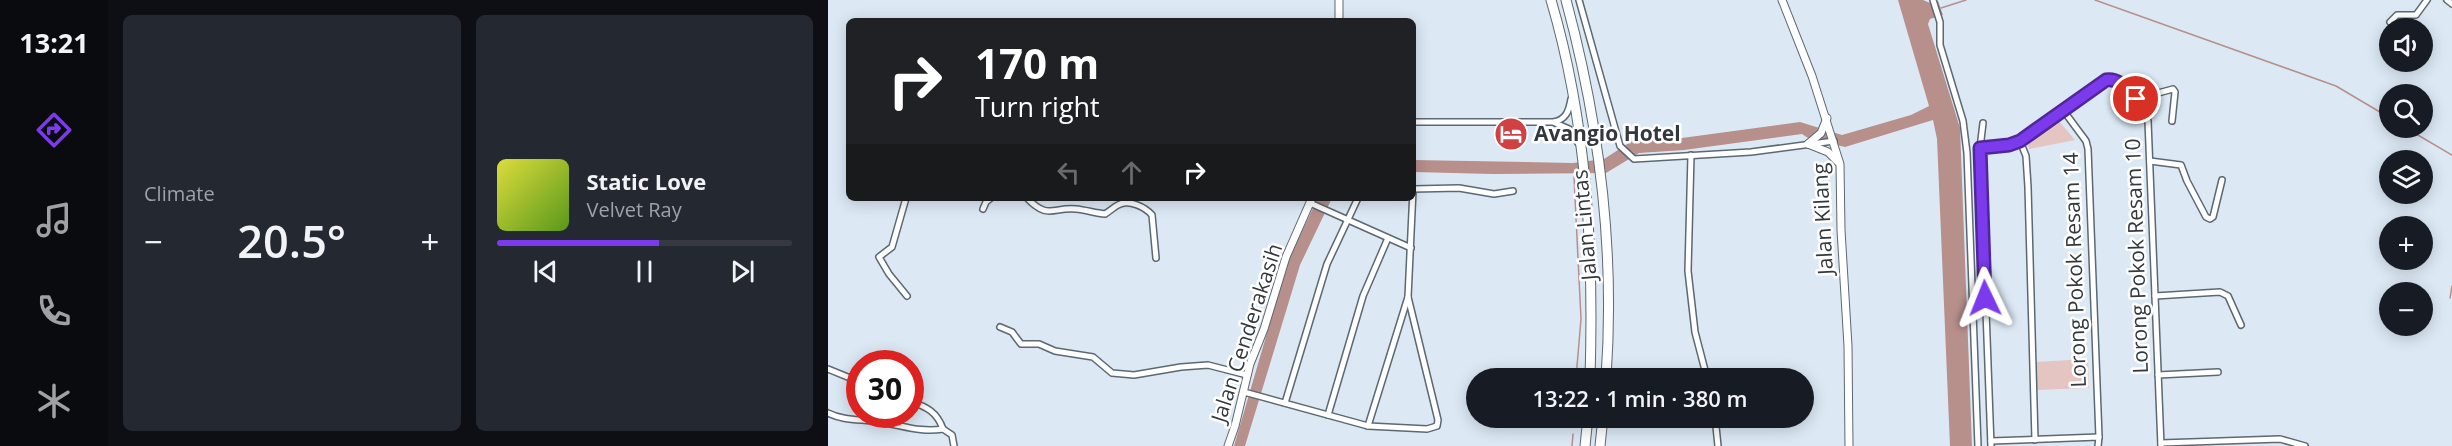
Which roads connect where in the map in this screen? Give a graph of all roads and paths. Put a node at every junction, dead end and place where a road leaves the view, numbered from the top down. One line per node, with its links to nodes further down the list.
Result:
1 (1339, 0): 10 (street)
2 (1566, 0): 48 (highway, Jalan Lintas)
3 (1579, 0): 24 (street)
4 (1782, 0): 15 (street, Jalan Kilang)
5 (2427, 0): 11 (street)
6 (2447, 0): 9 (street)
7 (1551, 1): 12 (highway, Jalan Lintas)
8 (1933, 1): 76 (street)
9 (2452, 4)
10 (1339, 18)
11 (2394, 18)
12 (1571, 94): 18 (street); 25 (highway, Jalan Lintas)
13 (2136, 99): 14 (street, Lorong Pokok Resam 10); 16 (street); 26 (street, Lorong Pokok Resam 10)
14 (2063, 110): 21 (street); 65 (street, Lorong Pokok Resam 14)
15 (1827, 118): 20 (street, Jalan Kilang); 22 (street)
16 (2172, 121)
17 (1416, 122): 18 (street)
18 (1553, 122): 25 (street)
19 (1983, 123): 23 (street)
20 (1834, 141): 22 (street); 27 (street, Jalan Kilang)
21 (2020, 141): 23 (street); 67 (street)
22 (1808, 144): 24 (street); 27 (street)
23 (1980, 148): 68 (street)
24 (1691, 155): 49 (street)
25 (1582, 160): 47 (highway, Jalan Lintas)
26 (2150, 161): 28 (street); 42 (street, Lorong Pokok Resam 10)
27 (1840, 164): 75 (street, Jalan Kilang)
28 (2222, 180)
29 (1416, 190): 30 (street)
30 (1512, 191)
31 (905, 201): 43 (street)
32 (987, 201): 37 (street)
33 (1030, 201): 41 (street)
34 (1357, 201): 38 (street)
35 (1412, 201): 40 (street)
36 (1312, 202): 38 (street); 52 (street, Jalan Cenderakasih)
37 (983, 210)
38 (1348, 220): 39 (street); 56 (street)
39 (1388, 238): 40 (street); 59 (street)
40 (1410, 248): 44 (street)
41 (1156, 258)
42 (2155, 296): 45 (street); 53 (street, Lorong Pokok Resam 10)
43 (907, 297)
44 (1408, 297): 60 (street); 60 (street)
45 (2241, 325)
46 (1000, 327): 52 (street)
47 (1590, 368)
48 (1606, 368)
49 (1704, 368)
50 (828, 369): 54 (street)
51 (2218, 372): 53 (street)
52 (1247, 375): 55 (street, Jalan Cenderakasih)
53 (2158, 375): 69 (street, Lorong Pokok Resam 10)
54 (846, 376)
55 (1247, 393): 56 (street); 71 (street, Jalan Cenderakasih)
56 (1284, 403): 59 (street)
57 (924, 406): 64 (street)
58 (828, 413): 64 (street)
59 (1328, 415): 60 (street)
60 (1368, 426)
61 (1586, 428): 72 (highway)
62 (1602, 428): 73 (highway)
63 (1716, 428): 74 (street)
64 (943, 429): 70 (street)
65 (2099, 437): 67 (street); 77 (street, Lorong Pokok Resam 14)
66 (2280, 439): 69 (street); 78 (street); 79 (street)
67 (2035, 441): 68 (street)
68 (1991, 443)
69 (2161, 445)
70 (954, 446)
71 (1228, 446)
72 (1584, 446)
73 (1600, 446)
74 (1718, 446)
75 (1849, 446)
76 (1978, 446)
77 (2098, 446)
78 (2278, 446)
79 (2305, 446)

